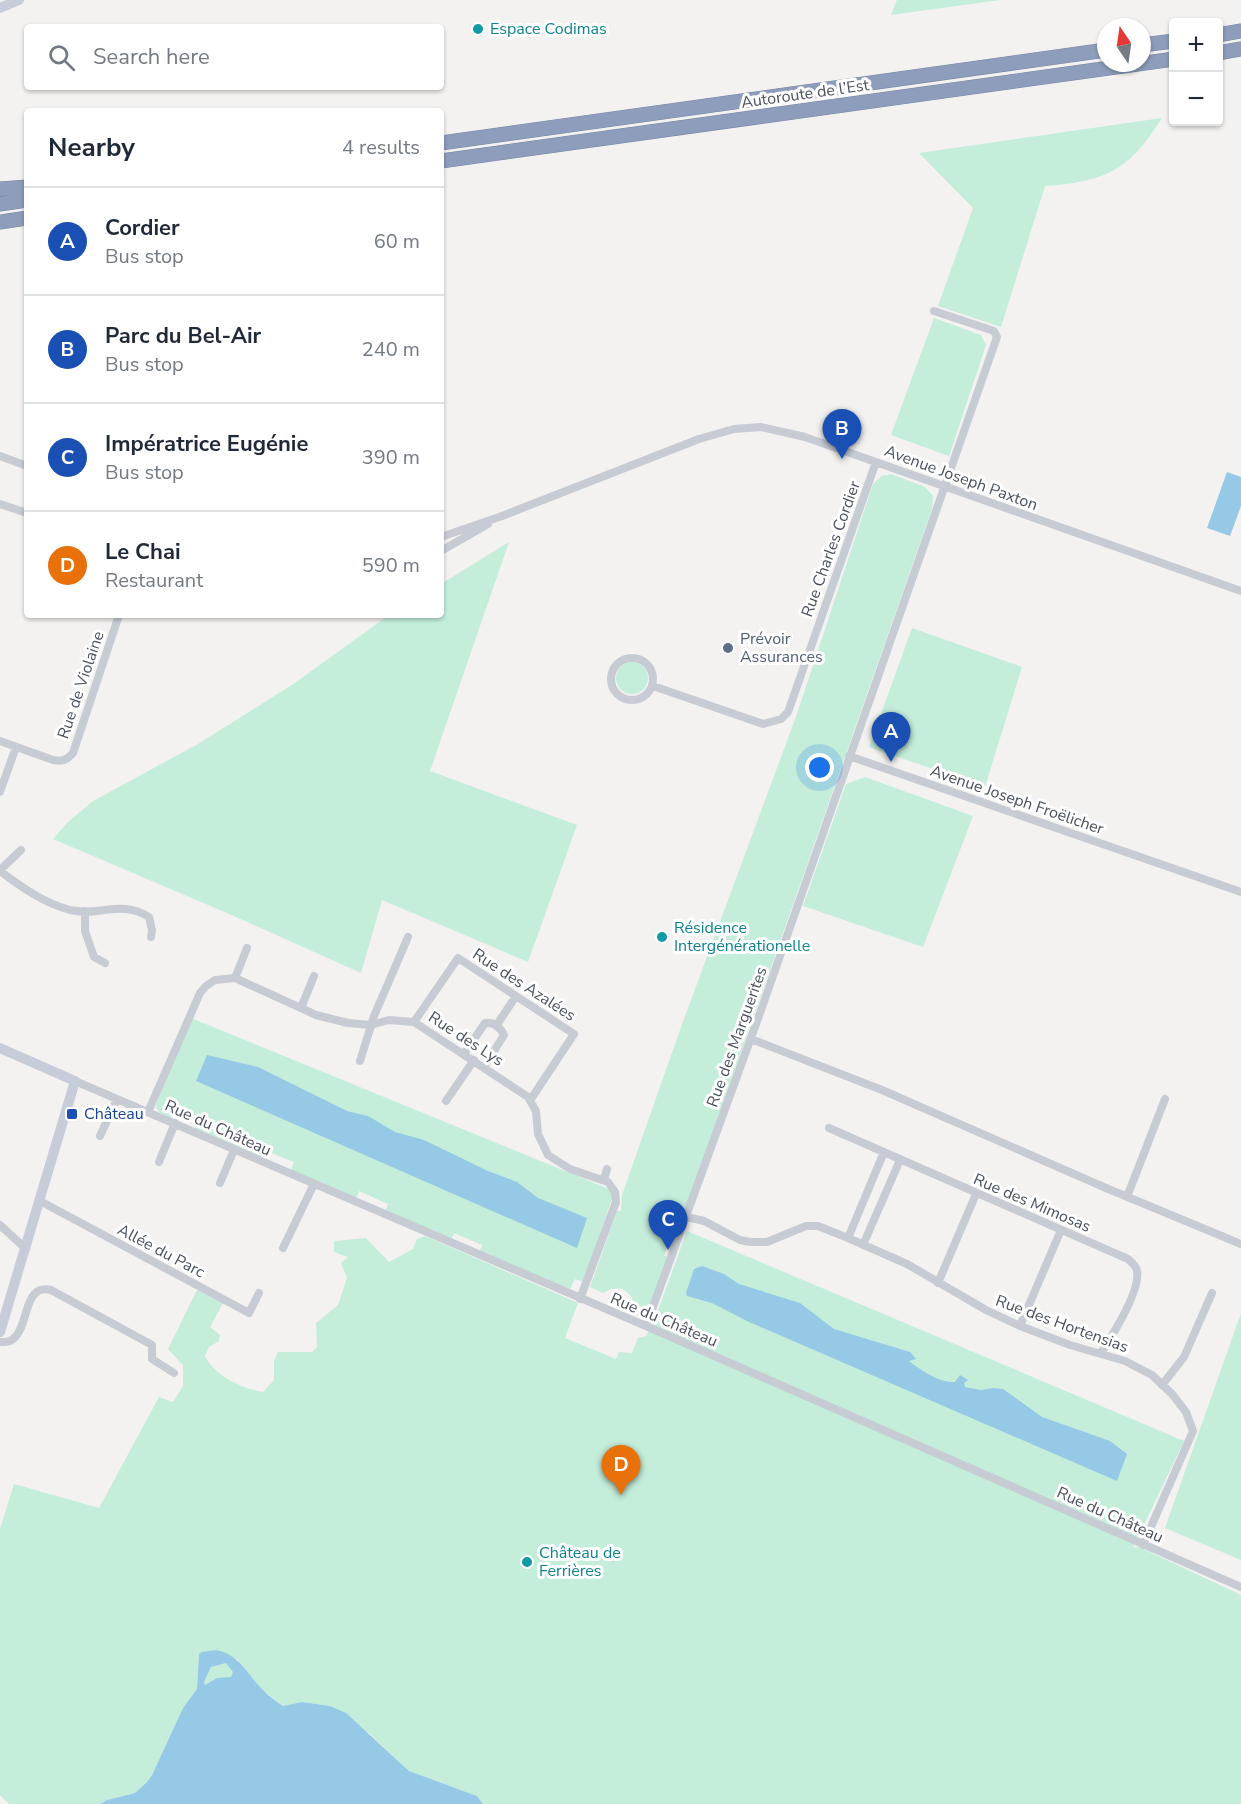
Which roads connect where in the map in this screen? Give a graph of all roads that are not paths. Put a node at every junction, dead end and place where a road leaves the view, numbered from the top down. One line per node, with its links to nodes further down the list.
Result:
1 (19, 0): 2 (main road)
2 (0, 8)
3 (1241, 31): 4 (highway)
4 (1223, 33)
5 (1169, 42): 6 (highway)
6 (1151, 44)
7 (1241, 49): 9 (highway)
8 (1097, 51): 11 (highway, Autoroute de l’Est)
9 (1223, 52)
10 (1169, 60): 12 (highway, Autoroute de l’Est)
11 (444, 143)
12 (444, 161)
13 (24, 188): 14 (highway)
14 (0, 189)
15 (24, 200): 16 (highway)
16 (0, 204)
17 (24, 218): 18 (highway)
18 (0, 222)
19 (934, 311): 23 (street)
20 (0, 456): 22 (street)
21 (876, 462): 23 (street, Avenue Joseph Paxton); 26 (street, Avenue Joseph Paxton); 31 (street, Rue Charles Cordier)
22 (24, 465)
23 (944, 487): 29 (street, Avenue Joseph Paxton); 34 (street)
24 (0, 504): 25 (street)
25 (24, 512)
26 (502, 516): 27 (street, Avenue Joseph Paxton); 28 (street, Avenue Joseph Paxton)
27 (444, 536)
28 (444, 548)
29 (1241, 591)
30 (118, 618): 33 (street, Rue de Violaine)
31 (653, 686): 31 (street)
32 (0, 741): 33 (street)
33 (16, 747): 35 (street)
34 (849, 756): 38 (street, Avenue Joseph Froëlicher); 51 (street, Rue des Marguerites)
35 (0, 792)
36 (21, 850): 37 (street)
37 (0, 871): 39 (street)
38 (1241, 892)
39 (85, 911): 40 (street); 43 (street)
40 (151, 937)
41 (408, 937): 49 (street)
42 (247, 948): 45 (street)
43 (105, 963)
44 (314, 976): 47 (street)
45 (236, 978): 47 (street, Rue des Lys); 62 (street)
46 (516, 996): 48 (street, Rue des Azalées); 50 (street); 59 (street, Rue des Azalées)
47 (301, 1008): 49 (street, Rue des Lys)
48 (414, 1022): 49 (street, Rue des Lys); 53 (street, Rue des Lys)
49 (371, 1025): 55 (street)
50 (496, 1026): 53 (street); 56 (street)
51 (751, 1039): 75 (street); 77 (street, Rue des Marguerites)
52 (0, 1048): 57 (main road)
53 (464, 1054): 54 (street, Rue des Lys)
54 (474, 1060): 56 (street, Rue des Lys); 61 (street)
55 (360, 1061)
56 (484, 1067): 59 (street, Rue des Lys)
57 (75, 1081): 58 (street, Rue du Château); 76 (main road)
58 (117, 1099): 62 (street, Rue du Château); 65 (street)
59 (531, 1099): 71 (street)
60 (1166, 1100): 75 (street)
61 (446, 1101)
62 (148, 1112): 63 (street, Rue du Château)
63 (175, 1123): 66 (street, Rue du Château); 69 (street)
64 (829, 1128): 67 (street, Rue des Mimosas)
65 (100, 1136)
66 (234, 1150): 72 (street); 73 (street, Rue du Château)
67 (884, 1152): 68 (street, Rue des Mimosas); 80 (street)
68 (900, 1160): 74 (street, Rue des Mimosas); 82 (street)
69 (159, 1162)
70 (607, 1169): 71 (street)
71 (604, 1179): 88 (street)
72 (220, 1183)
73 (314, 1184): 83 (street); 88 (street, Rue du Château)
74 (976, 1194): 79 (street, Rue des Mimosas); 85 (street)
75 (1127, 1197): 81 (street)
76 (40, 1201): 84 (main road); 86 (street, Allée du Parc)
77 (687, 1217): 80 (street, Rue des Hortensias); 89 (street, Rue des Marguerites)
78 (0, 1225): 84 (street)
79 (1061, 1230): 90 (street); 93 (street, Rue des Mimosas)
80 (848, 1238): 82 (street, Rue des Hortensias)
81 (1241, 1244)
82 (863, 1245): 85 (street, Rue des Hortensias)
83 (283, 1248)
84 (26, 1249): 91 (main road)
85 (938, 1282): 90 (street, Rue des Hortensias)
86 (260, 1293)
87 (1212, 1293): 95 (street)
88 (580, 1299): 89 (street, Rue du Château)
89 (646, 1326): 96 (street, Rue du Château)
90 (1020, 1326): 93 (street, Rue des Hortensias)
91 (0, 1332)
92 (0, 1342): 94 (street)
93 (1101, 1353): 95 (street, Rue des Hortensias)
94 (174, 1373)
95 (1162, 1385): 96 (street, Rue des Hortensias)
96 (1143, 1545): 97 (street, Rue du Château)
97 (1241, 1587)

